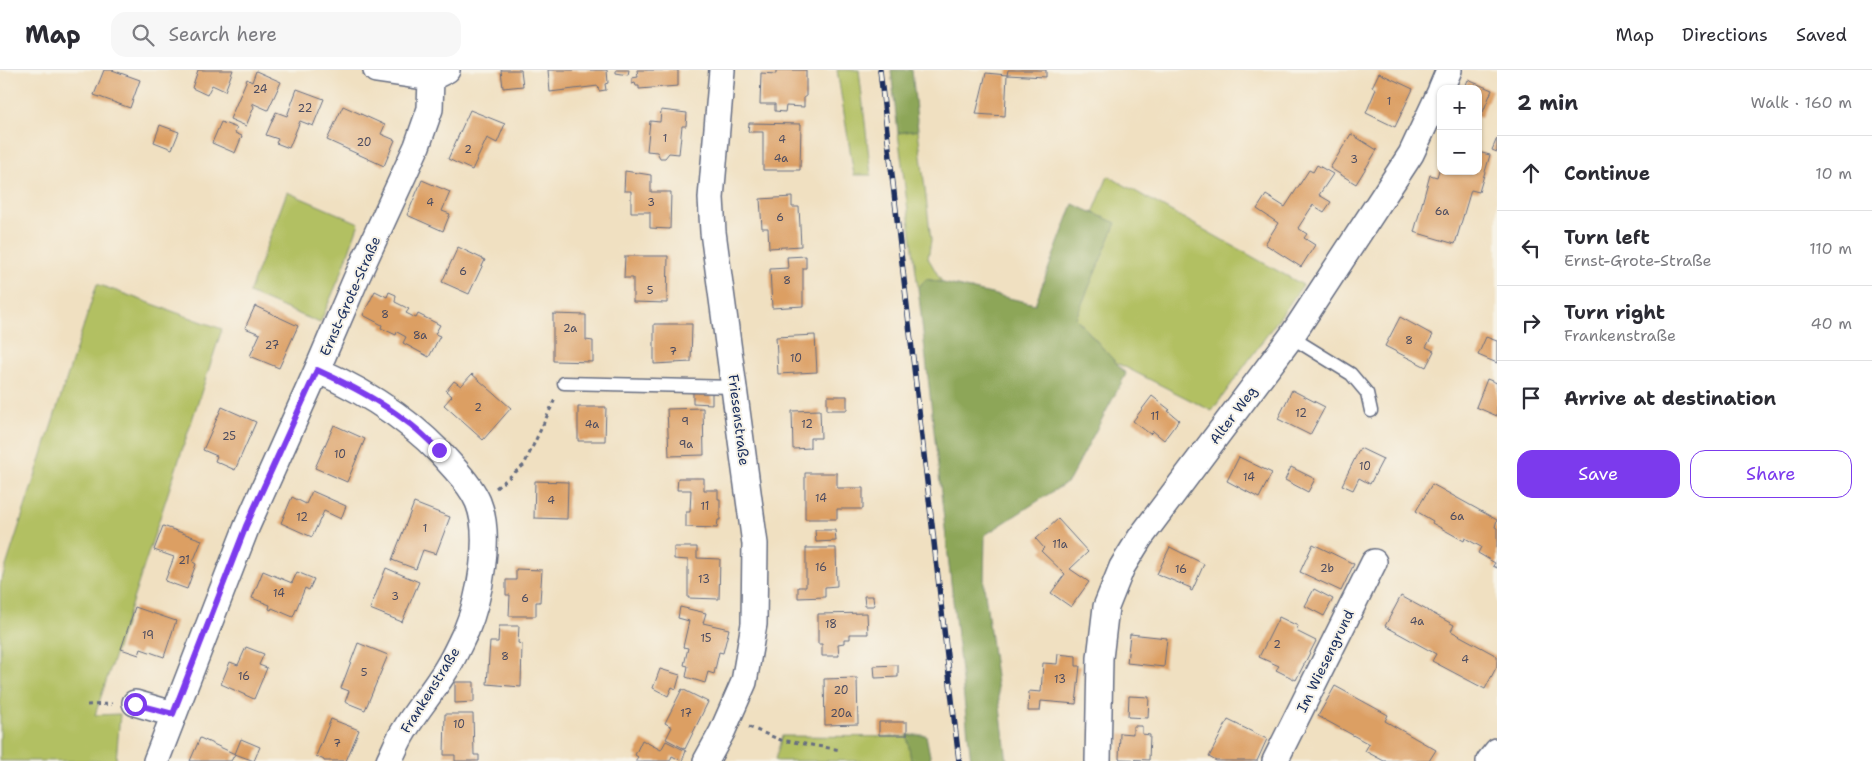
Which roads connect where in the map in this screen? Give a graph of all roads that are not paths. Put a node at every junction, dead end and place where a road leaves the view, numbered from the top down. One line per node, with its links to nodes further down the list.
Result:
1 (376, 70): 4 (street)
2 (722, 70): 10 (street, Friesenstraße)
3 (1450, 70): 5 (street, Alter Weg)
4 (440, 74): 8 (street, Ernst-Grote-Straße)
5 (1443, 85)
6 (1437, 97): 7 (street, Alter Weg)
7 (1291, 337): 11 (lane); 19 (street, Alter Weg)
8 (317, 370): 14 (street, Ernst-Grote-Straße); 17 (street, Frankenstraße)
9 (564, 383): 10 (lane)
10 (734, 388): 18 (street, Friesenstraße)
11 (1371, 411)
12 (1374, 562): 20 (street, Im Wiesengrund)
13 (135, 704): 14 (street)
14 (173, 714): 16 (street, Ernst-Grote-Straße)
15 (1497, 751): 21 (street)
16 (156, 761)
17 (389, 761)
18 (706, 761)
19 (1098, 761)
20 (1275, 761)
21 (1489, 761)

